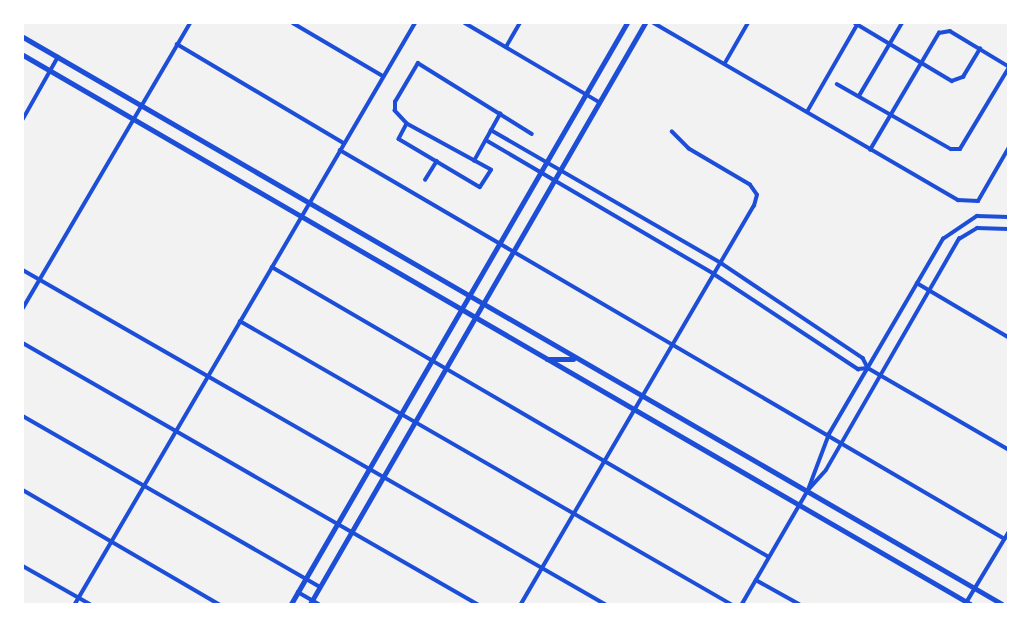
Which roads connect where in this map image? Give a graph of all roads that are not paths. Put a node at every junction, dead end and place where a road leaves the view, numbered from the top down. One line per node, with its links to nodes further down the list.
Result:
1 (190, 23): 14 (street)
2 (293, 23): 12 (street)
3 (415, 23): 24 (street)
4 (466, 23): 16 (street)
5 (520, 23): 16 (street)
6 (627, 23): 26 (main road)
7 (645, 23): 28 (main road)
8 (654, 23): 20 (street)
9 (748, 23): 20 (street)
10 (857, 23): 15 (street); 30 (street)
11 (902, 23): 15 (street)
12 (303, 25): 24 (street)
13 (23, 37): 19 (main road)
14 (177, 44): 29 (street); 40 (street)
15 (890, 44): 21 (street); 27 (street)
16 (506, 47): 26 (street)
17 (980, 49): 21 (street); 21 (street); 22 (street)
18 (23, 55): 23 (main road)
19 (58, 57): 23 (street); 29 (main road)
20 (725, 63): 30 (street)
21 (921, 63): 32 (street)
22 (1008, 68): 32 (street)
23 (50, 71): 33 (street); 34 (main road)
24 (383, 76): 40 (street)
25 (838, 84): 27 (street)
26 (585, 95): 28 (street); 48 (main road)
27 (859, 96): 32 (street)
28 (599, 102): 49 (main road)
29 (141, 106): 34 (street); 41 (main road)
30 (806, 112): 44 (street)
31 (500, 114): 35 (street); 36 (street); 38 (street)
32 (891, 115): 44 (street)
33 (23, 119)
34 (133, 119): 47 (main road); 65 (street)
35 (407, 124): 45 (street); 46 (street)
36 (491, 130): 39 (street); 48 (street)
37 (672, 132): 60 (street)
38 (532, 134)
39 (486, 140): 46 (street); 50 (street)
40 (344, 143): 43 (street)
41 (216, 149): 47 (main road); 53 (main road)
42 (1008, 149): 44 (street)
43 (340, 150): 53 (street); 57 (street)
44 (870, 150)
45 (436, 161): 46 (street); 52 (street)
46 (474, 161)
47 (208, 163): 54 (main road)
48 (545, 164): 49 (street); 50 (main road)
49 (559, 171): 51 (main road); 60 (street)
50 (540, 173): 51 (street); 57 (main road)
51 (554, 179): 58 (main road); 64 (street)
52 (425, 180)
53 (308, 203): 54 (street); 59 (main road)
54 (301, 216): 61 (street); 62 (main road)
55 (1008, 217): 67 (street)
56 (1008, 229): 68 (street)
57 (499, 245): 58 (street); 70 (main road)
58 (512, 252): 71 (main road); 80 (street)
59 (397, 255): 62 (main road); 70 (main road)
60 (721, 263): 64 (street); 66 (street)
61 (272, 267): 76 (street); 82 (street)
62 (390, 267): 73 (main road)
63 (23, 270): 65 (street)
64 (715, 274): 69 (street); 80 (street)
65 (39, 279): 72 (street); 87 (street)
66 (749, 282): 69 (street); 74 (street)
67 (917, 283): 68 (street); 85 (street)
68 (928, 290): 78 (street); 86 (street)
69 (742, 292): 77 (street)
70 (469, 296): 71 (main road); 73 (main road)
71 (482, 304): 75 (main road); 83 (main road)
72 (23, 308)
73 (461, 309): 75 (main road); 82 (main road)
74 (798, 314): 77 (street); 85 (street)
75 (475, 317): 81 (main road); 84 (main road)
76 (240, 321): 87 (street); 90 (street)
77 (791, 325): 85 (street)
78 (1008, 337)
79 (23, 344): 93 (street)
80 (672, 345): 88 (street); 94 (street)
81 (547, 359): 83 (main road); 89 (main road)
82 (433, 361): 84 (street); 90 (main road)
83 (592, 367): 88 (main road)
84 (446, 368): 92 (main road); 99 (street)
85 (868, 368): 86 (street); 94 (street)
86 (879, 374): 95 (street); 97 (street)
87 (208, 377): 93 (street); 100 (street)
88 (641, 396): 89 (street); 96 (main road)
89 (634, 409): 98 (main road); 99 (street)
90 (402, 414): 92 (street); 100 (main road)
91 (23, 416): 102 (street)
92 (415, 422): 101 (main road); 106 (street)
93 (176, 431): 102 (street); 107 (street)
94 (829, 435): 95 (street); 104 (street)
95 (841, 441): 104 (street); 110 (street)
96 (724, 443): 98 (main road); 104 (main road)
97 (1008, 449)
98 (716, 457): 105 (main road)
99 (603, 461): 106 (street); 114 (street)
100 (370, 469): 101 (street); 107 (main road)
101 (384, 477): 108 (main road); 116 (street)
102 (143, 485): 112 (street); 117 (street)
103 (23, 490): 112 (street)
104 (807, 490): 105 (street); 111 (main road)
105 (799, 505): 113 (main road); 114 (street)
106 (573, 514): 116 (street); 132 (street)
107 (337, 524): 108 (street); 117 (main road)
108 (352, 532): 119 (main road); 129 (street)
109 (1008, 533): 110 (street)
110 (1005, 539): 120 (street)
111 (891, 540): 113 (main road); 120 (main road)
112 (111, 542): 122 (street); 126 (street)
113 (883, 554): 135 (main road)
114 (769, 557): 118 (street)
115 (23, 566): 122 (street)
116 (542, 568): 130 (street); 131 (street)
117 (305, 579): 119 (street); 121 (main road)
118 (756, 580): 133 (street); 134 (street)
119 (320, 587): 123 (main road)
120 (975, 589): 135 (street); 136 (main road)
121 (298, 592): 123 (street); 127 (main road)
122 (79, 598): 124 (street); 125 (street)
123 (311, 602): 128 (street)
124 (75, 604)
125 (90, 604)
126 (219, 604)
127 (291, 604)
128 (319, 604)
129 (477, 604)
130 (521, 604)
131 (605, 604)
132 (731, 604)
133 (742, 604)
134 (799, 604)
135 (968, 604)
136 (1002, 604)

